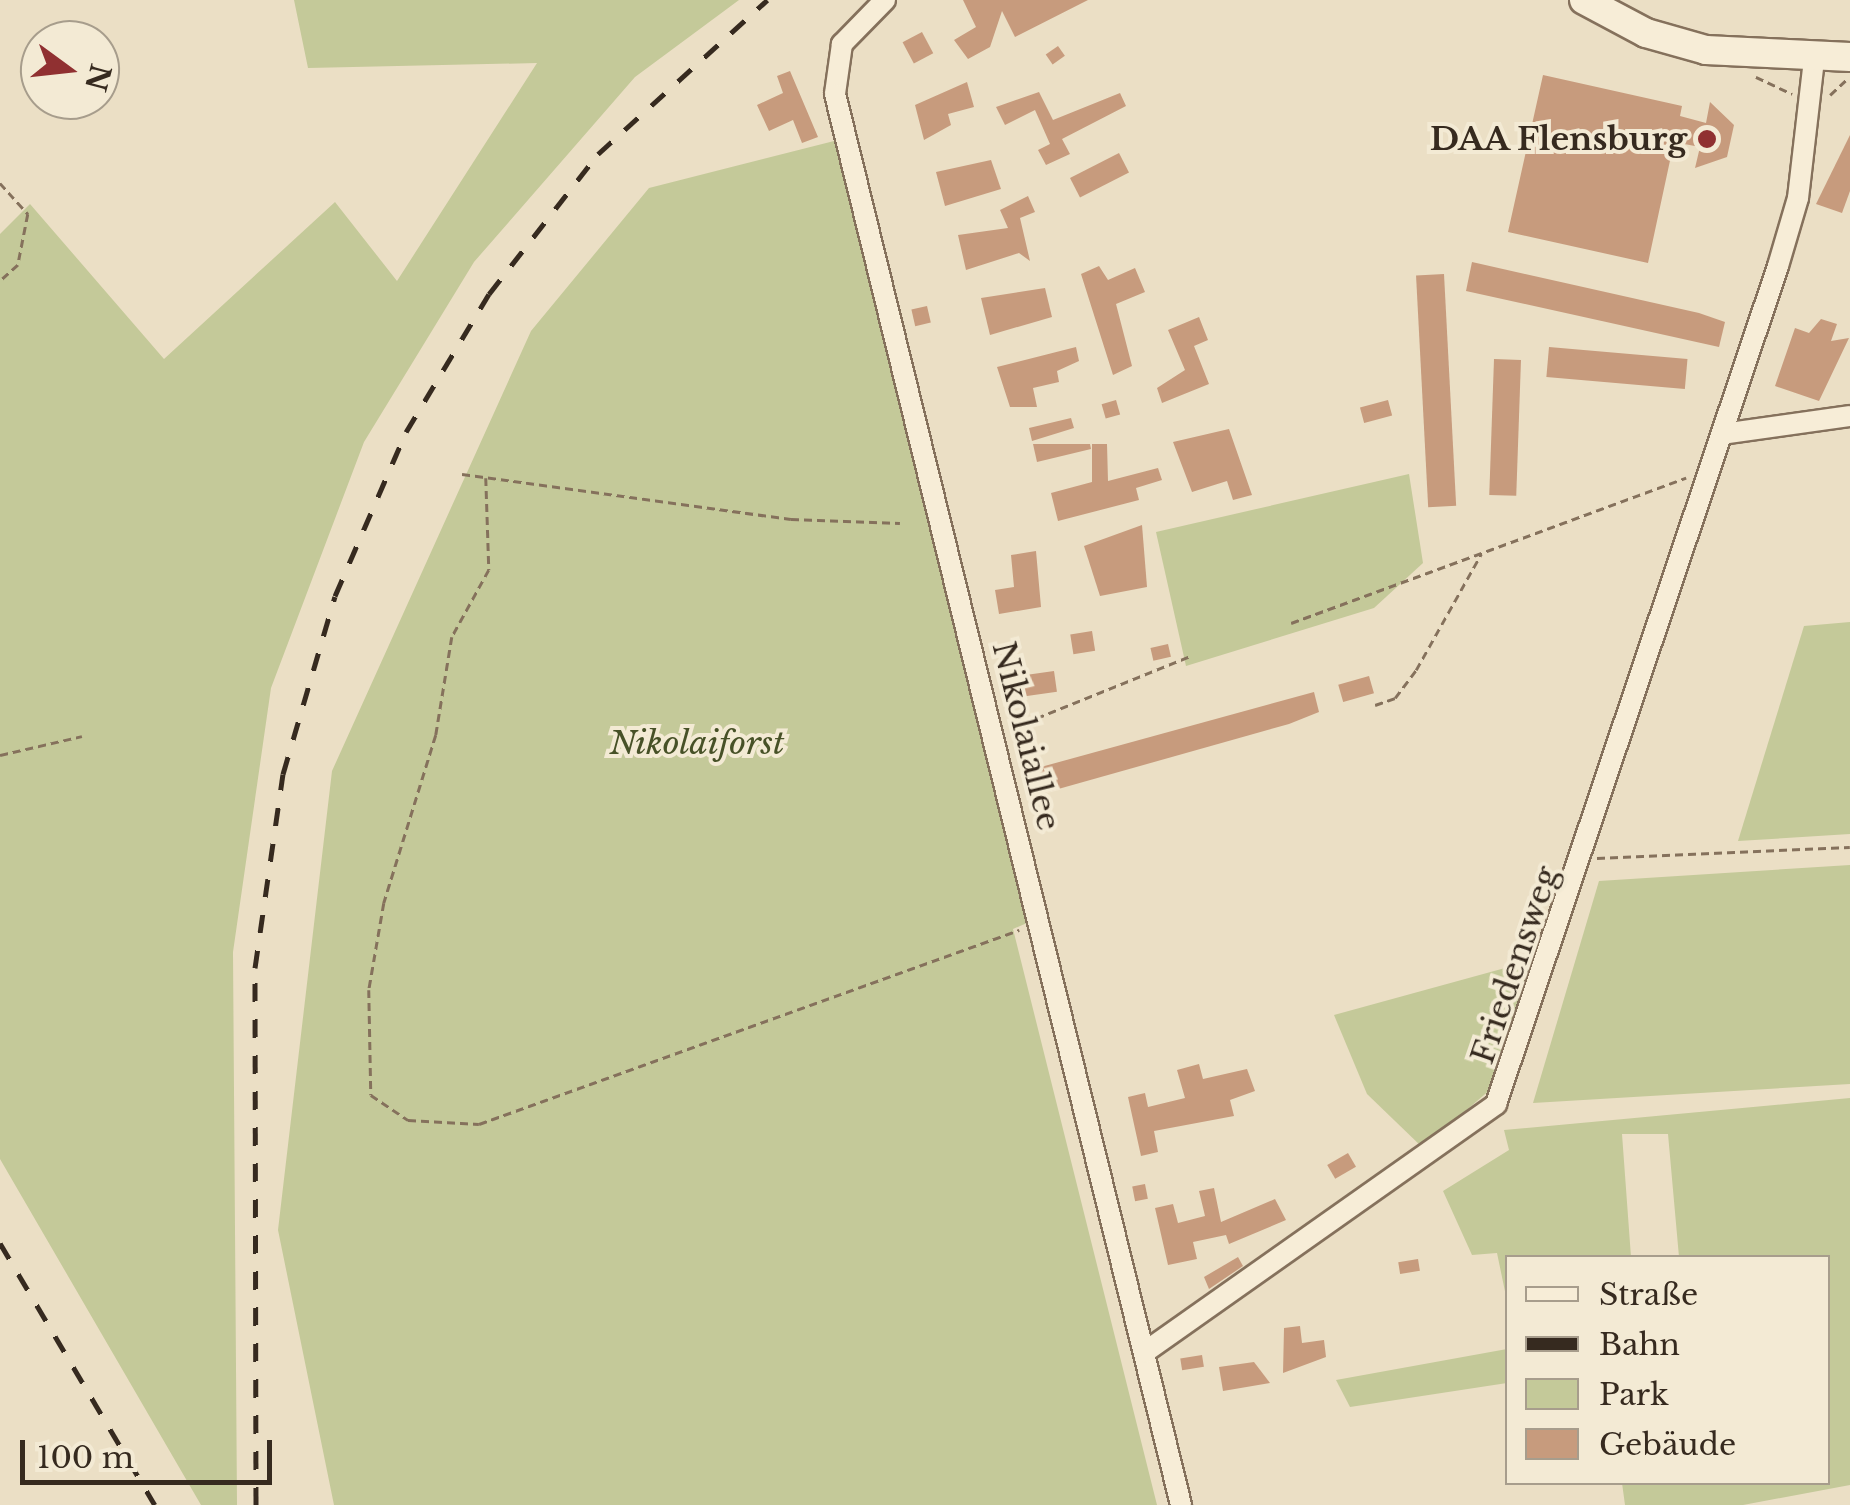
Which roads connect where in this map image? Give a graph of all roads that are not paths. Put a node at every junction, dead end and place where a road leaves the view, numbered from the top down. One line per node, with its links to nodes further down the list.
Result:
1 (885, 0): 7 (street, Nikolaiallee)
2 (1584, 0): 4 (street)
3 (1850, 57): 4 (street)
4 (1814, 59): 6 (street, Friedensweg)
5 (1850, 416): 6 (street)
6 (1722, 434): 7 (street, Friedensweg)
7 (1144, 1352): 8 (street, Nikolaiallee)
8 (1181, 1505)

